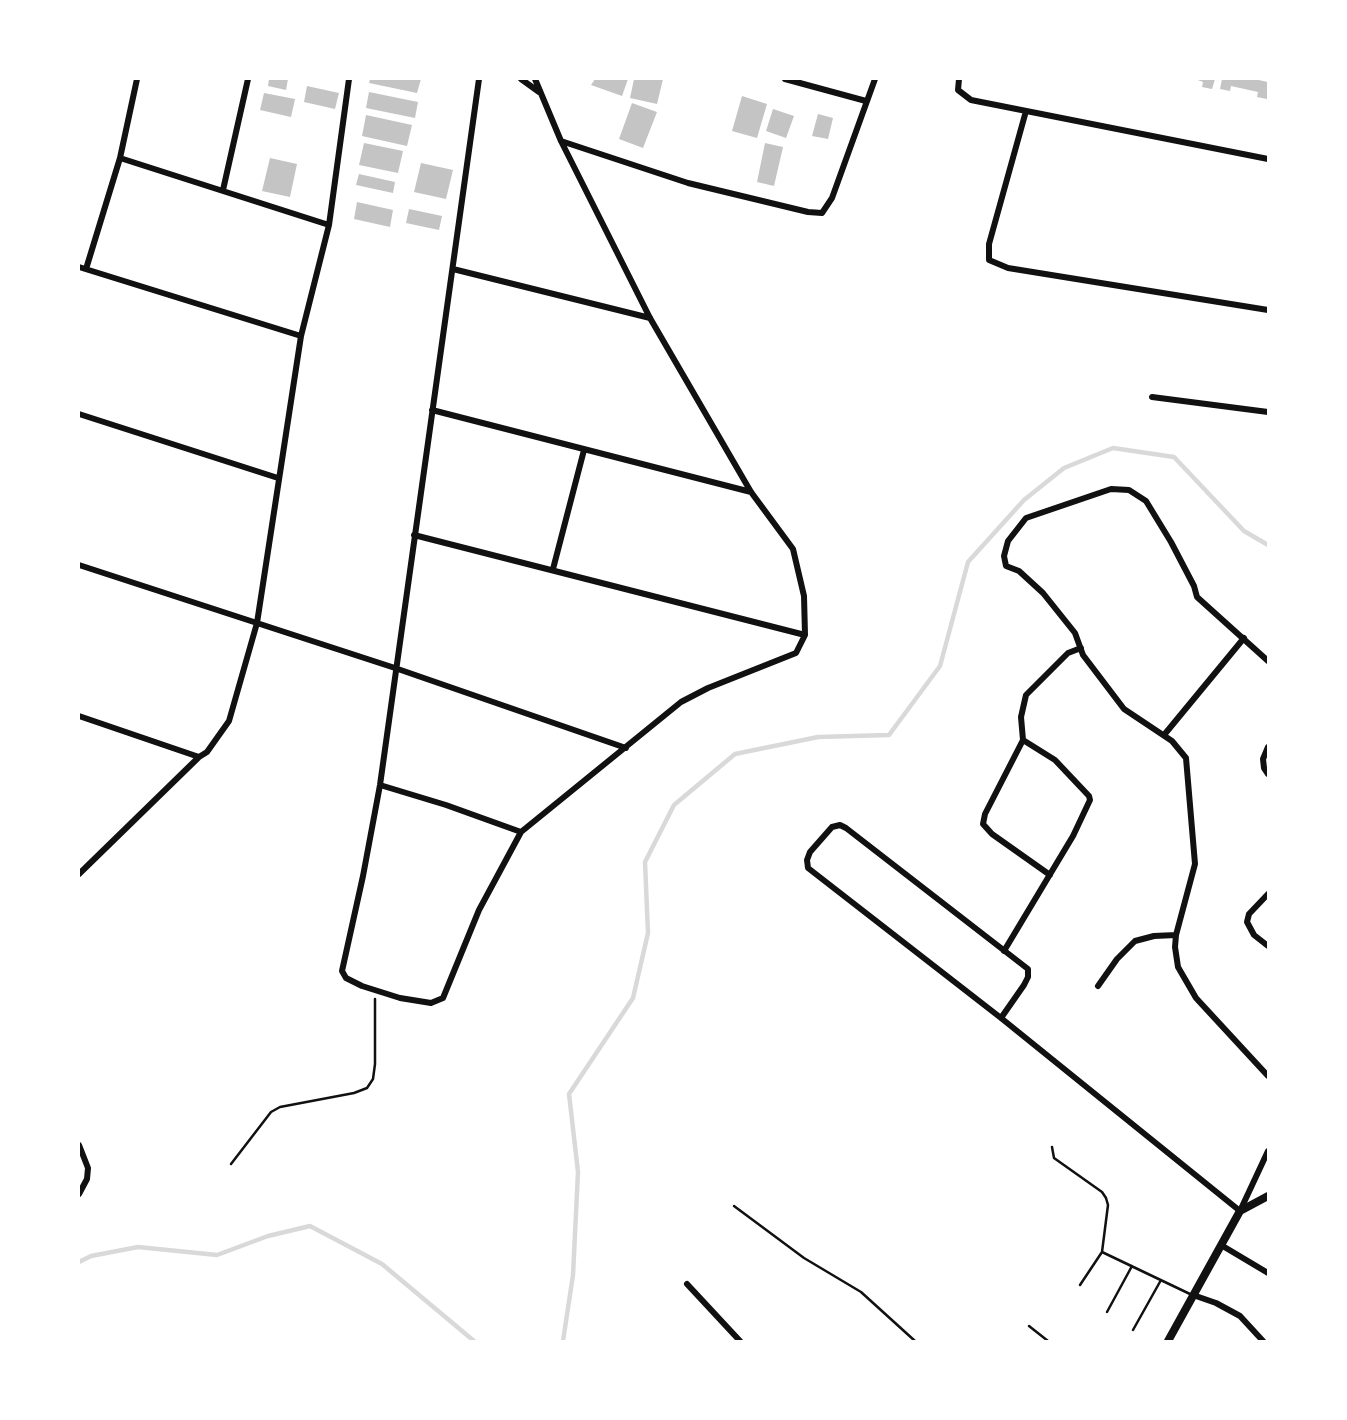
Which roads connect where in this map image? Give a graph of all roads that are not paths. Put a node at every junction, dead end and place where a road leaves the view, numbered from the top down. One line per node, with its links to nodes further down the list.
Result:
1 (137, 79): 16 (street)
2 (248, 79): 18 (street)
3 (349, 79): 19 (street)
4 (479, 79): 11 (street)
5 (485, 79): 11 (street)
6 (521, 79): 12 (street)
7 (535, 79): 12 (street)
8 (785, 79): 13 (street)
9 (875, 79): 13 (street)
10 (959, 79): 14 (street)
11 (477, 88): 21 (street)
12 (541, 94): 15 (street)
13 (866, 101): 15 (street)
14 (1026, 111): 17 (street); 22 (street)
15 (561, 141): 23 (street)
16 (120, 158): 18 (street); 20 (street)
17 (1268, 159)
18 (223, 190): 19 (street)
19 (329, 225): 24 (street)
20 (83, 268): 24 (street)
21 (453, 269): 23 (street); 26 (street)
22 (1268, 310)
23 (650, 318): 31 (street)
24 (301, 336): 30 (street)
25 (1152, 397): 27 (street)
26 (432, 410): 29 (street); 32 (street)
27 (1268, 412)
28 (79, 414): 30 (street)
29 (584, 450): 31 (street); 34 (street)
30 (278, 478): 35 (street)
31 (751, 492): 36 (street)
32 (414, 535): 34 (street); 40 (street)
33 (79, 565): 35 (street)
34 (553, 569): 36 (street)
35 (257, 624): 40 (street); 46 (street)
36 (805, 635): 45 (street)
37 (1244, 638): 38 (street); 39 (street); 42 (street)
38 (1081, 648): 42 (street); 43 (street)
39 (1268, 661)
40 (395, 668): 45 (street); 48 (street)
41 (79, 716): 46 (street)
42 (1164, 735): 53 (street)
43 (1023, 740): 51 (street); 51 (street)
44 (1268, 747): 47 (street)
45 (626, 748): 49 (street)
46 (199, 757): 50 (street)
47 (1268, 774)
48 (380, 785): 49 (street); 49 (street)
49 (521, 831)
50 (79, 874)
51 (1050, 875): 55 (street)
52 (1268, 894): 54 (street)
53 (1176, 935): 56 (street); 58 (street)
54 (1268, 946)
55 (1004, 951): 57 (street); 57 (street)
56 (1098, 986)
57 (1001, 1018): 65 (street)
58 (1268, 1076)
59 (79, 1145): 62 (street)
60 (1052, 1147): 67 (lane)
61 (1268, 1152): 65 (street)
62 (79, 1194)
63 (1268, 1196): 65 (street)
64 (734, 1206): 78 (lane)
65 (1240, 1211): 66 (street)
66 (1221, 1245): 69 (street); 73 (street)
67 (1102, 1252): 68 (lane); 72 (lane)
68 (1132, 1266): 70 (lane); 74 (lane)
69 (1268, 1273)
70 (1161, 1280): 73 (lane); 76 (lane)
71 (687, 1284): 77 (street)
72 (1080, 1285)
73 (1193, 1295): 80 (street); 81 (street)
74 (1107, 1312)
75 (1030, 1326): 79 (lane)
76 (1133, 1330)
77 (740, 1341)
78 (915, 1341)
79 (1048, 1341)
80 (1168, 1341)
81 (1264, 1341)

